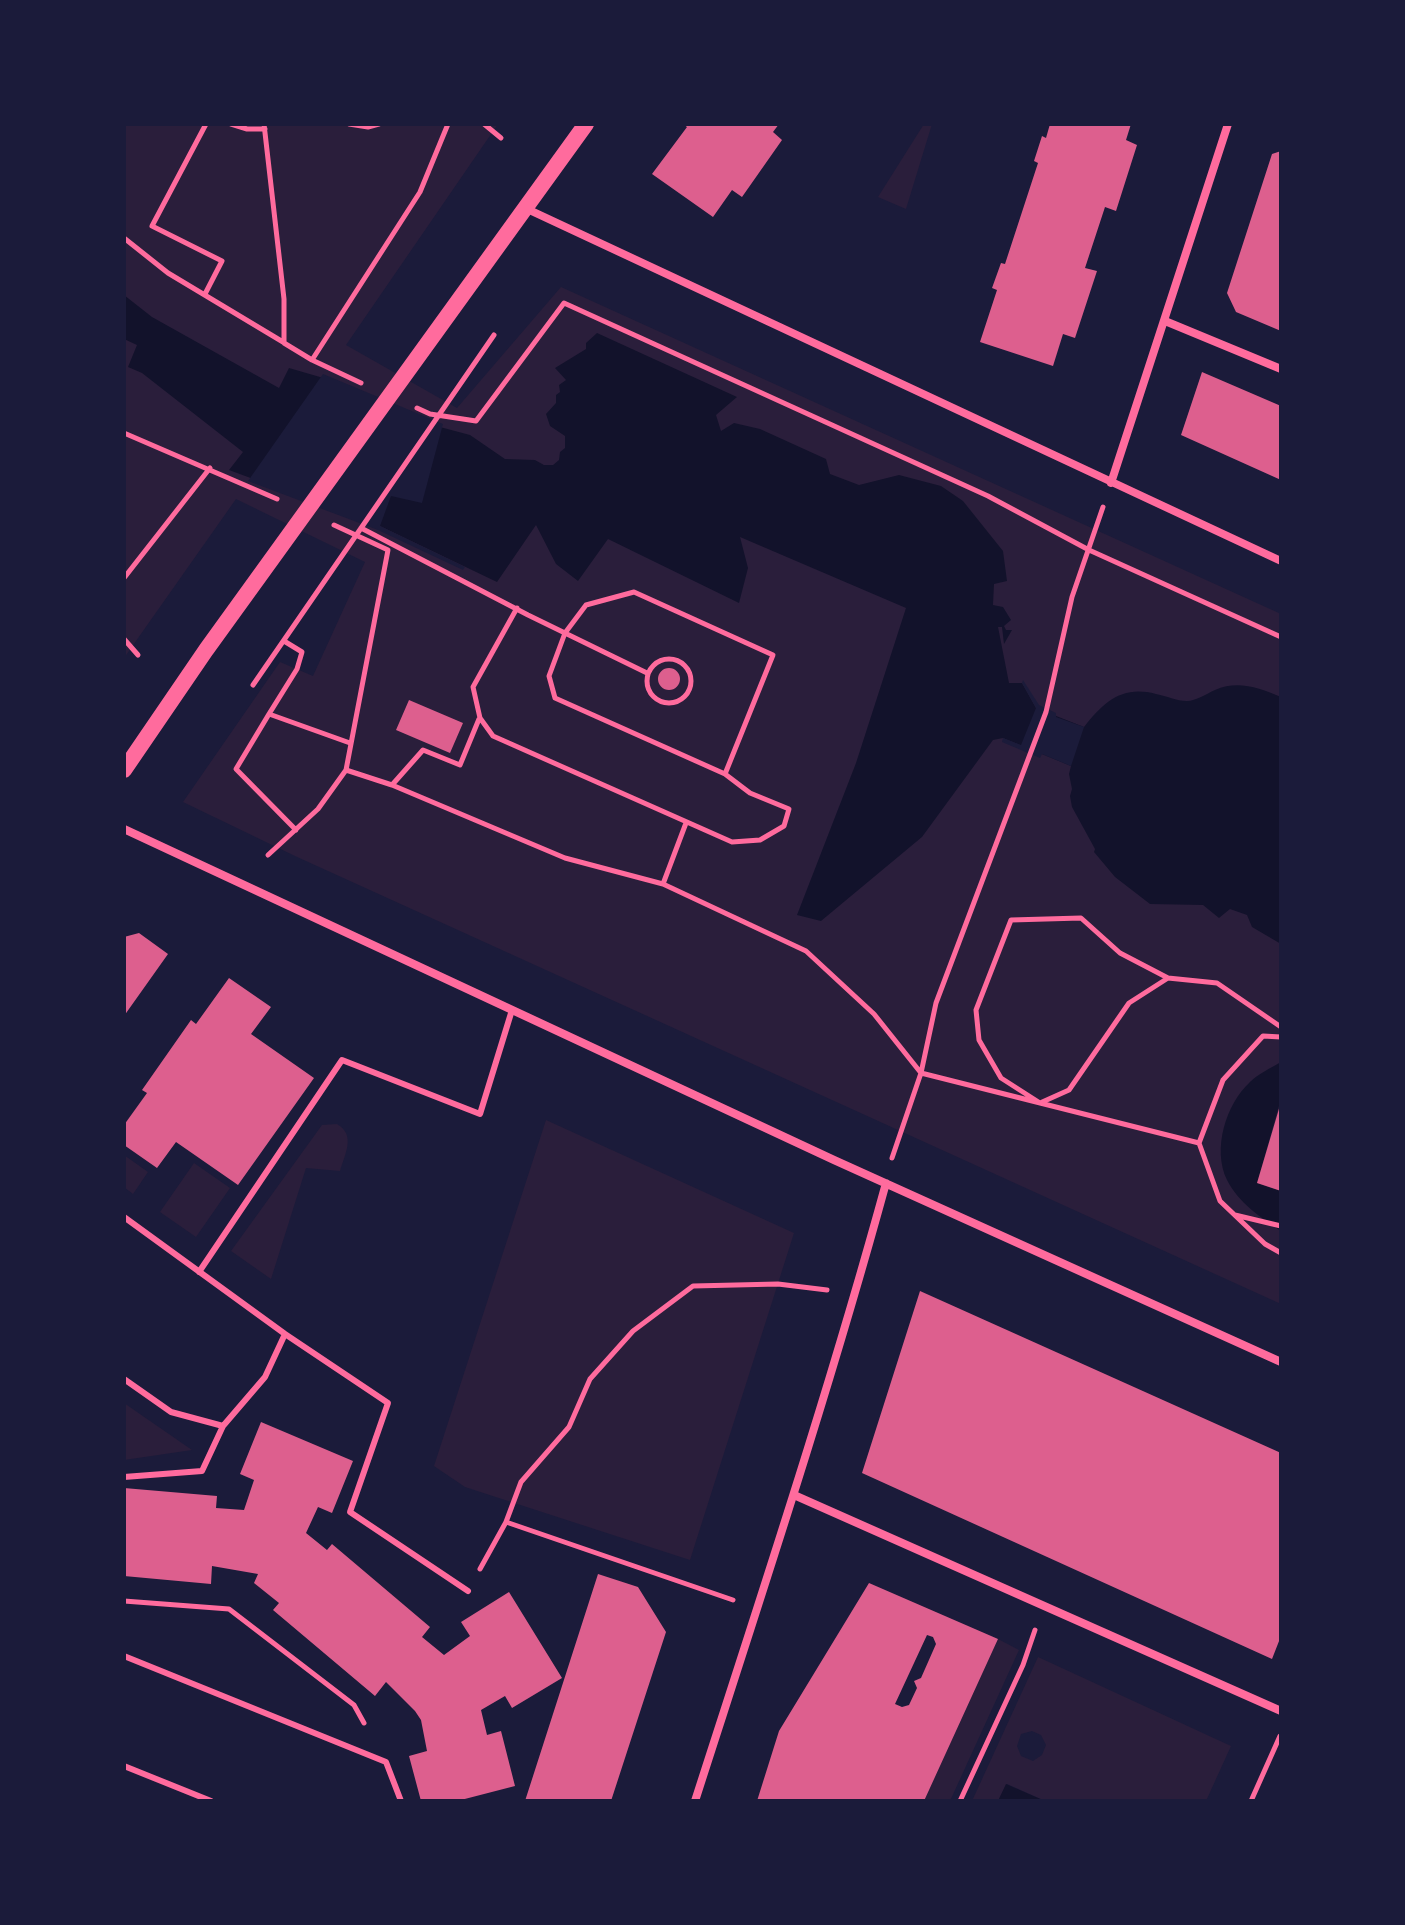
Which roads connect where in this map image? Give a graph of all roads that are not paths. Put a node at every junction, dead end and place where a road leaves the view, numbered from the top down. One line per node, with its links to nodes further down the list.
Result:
1 (586, 124): 3 (main road)
2 (1228, 124): 4 (street)
3 (524, 207): 6 (street); 8 (main road)
4 (1165, 321): 5 (street); 6 (street)
5 (1281, 369)
6 (1111, 483): 7 (street)
7 (1281, 561)
8 (124, 770)
9 (124, 829): 10 (street)
10 (512, 1010): 11 (street); 13 (lane)
11 (886, 1183): 15 (street); 19 (street)
12 (124, 1217): 13 (lane)
13 (199, 1272): 14 (lane)
14 (285, 1334): 17 (lane); 20 (lane)
15 (1281, 1362)
16 (124, 1379): 17 (lane)
17 (223, 1426): 18 (lane)
18 (124, 1477)
19 (794, 1495): 22 (street); 26 (street)
20 (468, 1591)
21 (124, 1656): 25 (lane)
22 (1281, 1711)
23 (124, 1766): 24 (lane)
24 (211, 1801)
25 (401, 1801)
26 (695, 1801)

